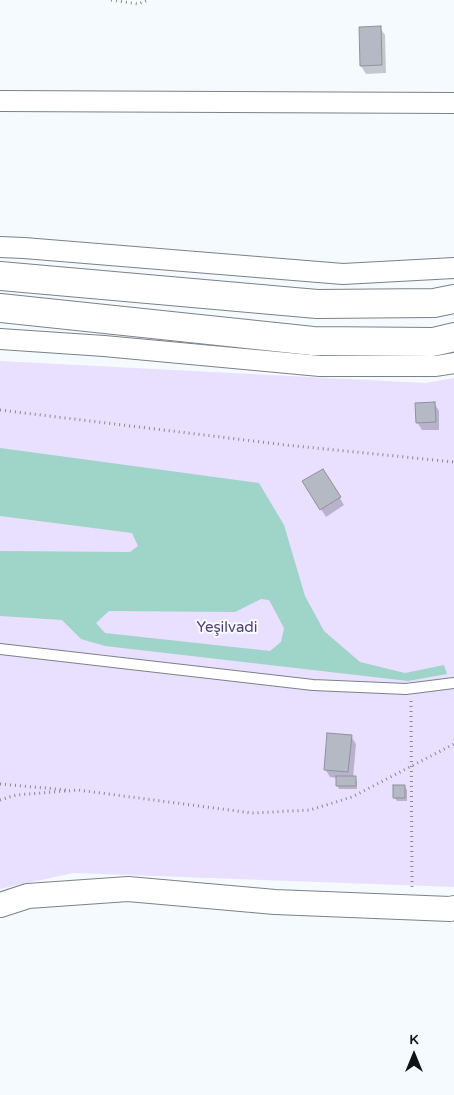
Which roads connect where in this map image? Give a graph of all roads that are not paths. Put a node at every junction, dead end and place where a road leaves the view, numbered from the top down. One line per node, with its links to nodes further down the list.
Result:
1 (0, 101): 2 (street)
2 (454, 103)
3 (0, 248): 4 (street)
4 (454, 268)
5 (0, 276): 6 (main road)
6 (454, 299)
7 (0, 308): 8 (main road)
8 (454, 337)
9 (0, 338): 10 (street)
10 (454, 363)
11 (0, 649): 12 (lane)
12 (454, 683)
13 (0, 904): 14 (street)
14 (454, 908)

